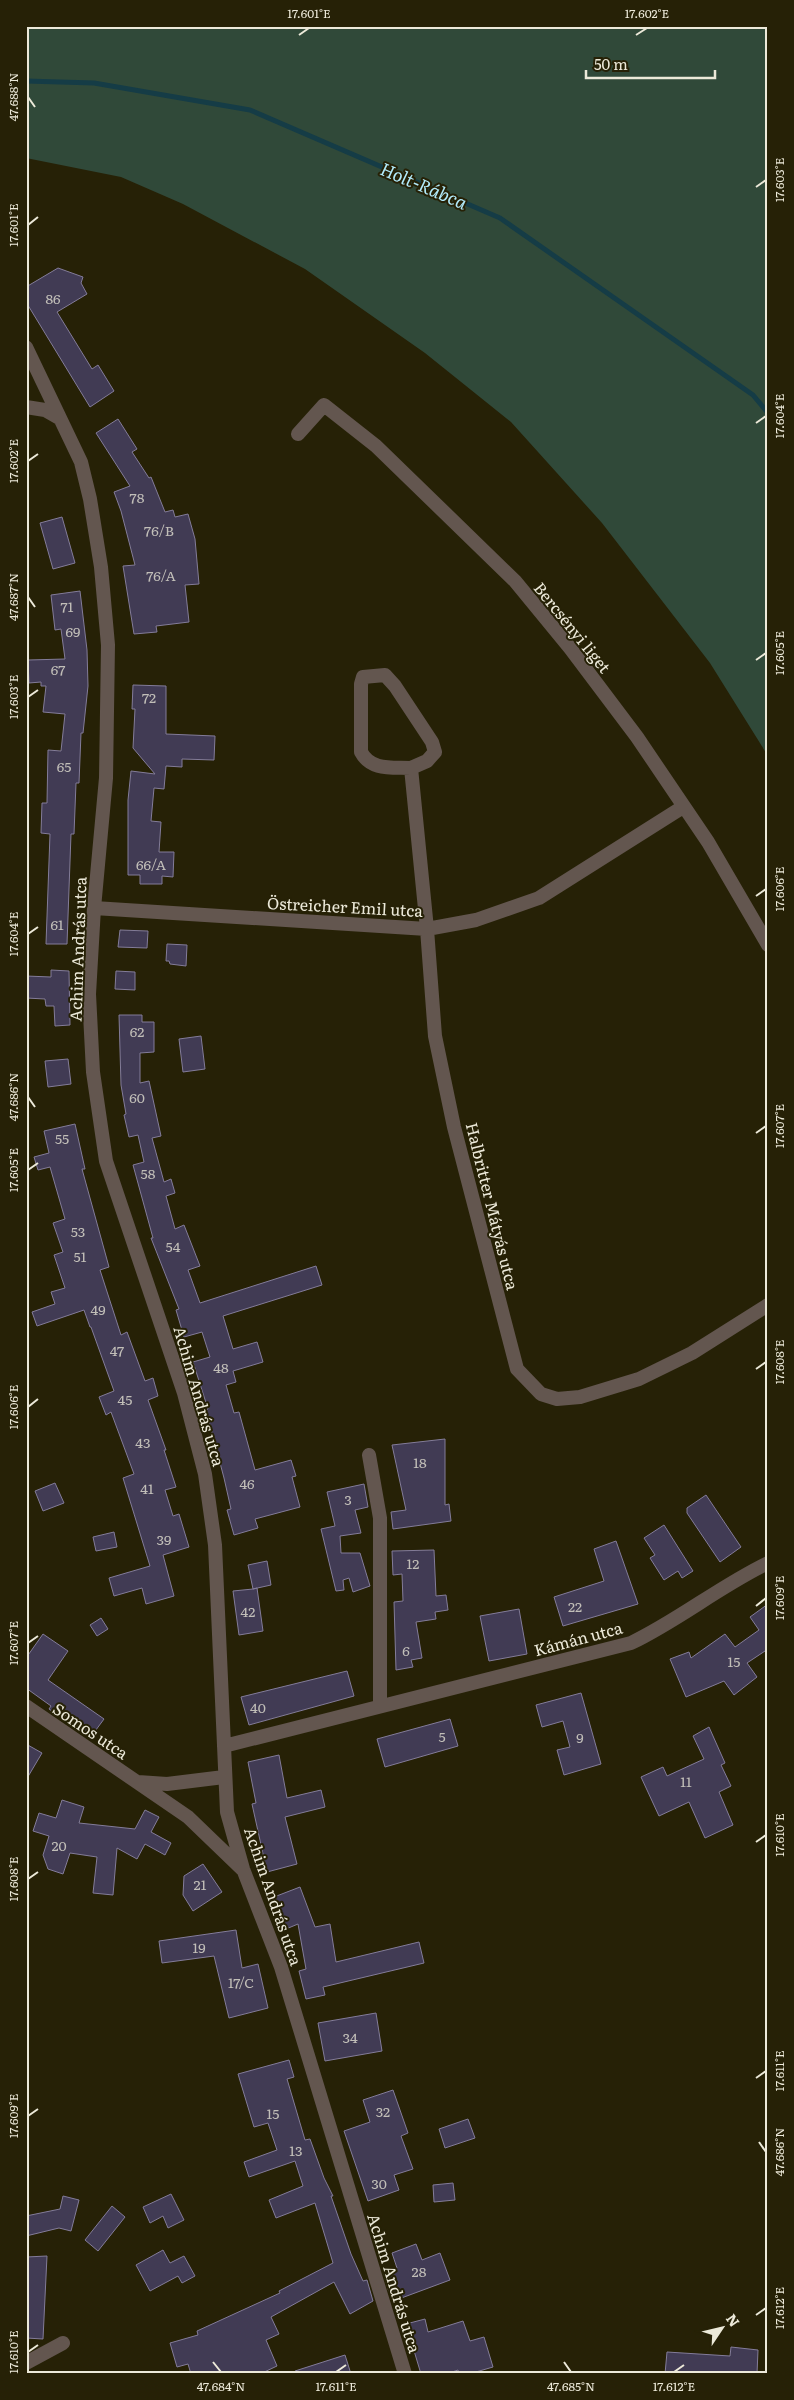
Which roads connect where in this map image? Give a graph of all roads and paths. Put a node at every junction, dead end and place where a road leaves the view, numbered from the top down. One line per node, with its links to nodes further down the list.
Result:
1 (26, 347): 3 (street, Achim András utca)
2 (26, 407): 3 (street)
3 (59, 418): 7 (street, Achim András utca)
4 (298, 434): 6 (street, Bercsényi liget)
5 (411, 768): 5 (street); 8 (street, Halbritter Mátyás utca)
6 (683, 807): 8 (street, Östreicher Emil utca); 9 (street, Bercsényi liget)
7 (94, 908): 8 (street, Östreicher Emil utca); 15 (street, Achim András utca)
8 (427, 929): 10 (street, Halbritter Mátyás utca)
9 (768, 945)
10 (768, 1305)
11 (369, 1455): 13 (street)
12 (768, 1563): 13 (street, Kámán utca)
13 (380, 1705): 15 (street, Kámán utca)
14 (26, 1706): 17 (street, Somos utca)
15 (224, 1746): 16 (street, Achim András utca)
16 (224, 1777): 17 (street); 18 (street, Achim András utca)
17 (136, 1782): 18 (street, Somos utca)
18 (243, 1869): 21 (street, Achim András utca)
19 (63, 2343): 20 (street)
20 (26, 2363)
21 (405, 2374)

